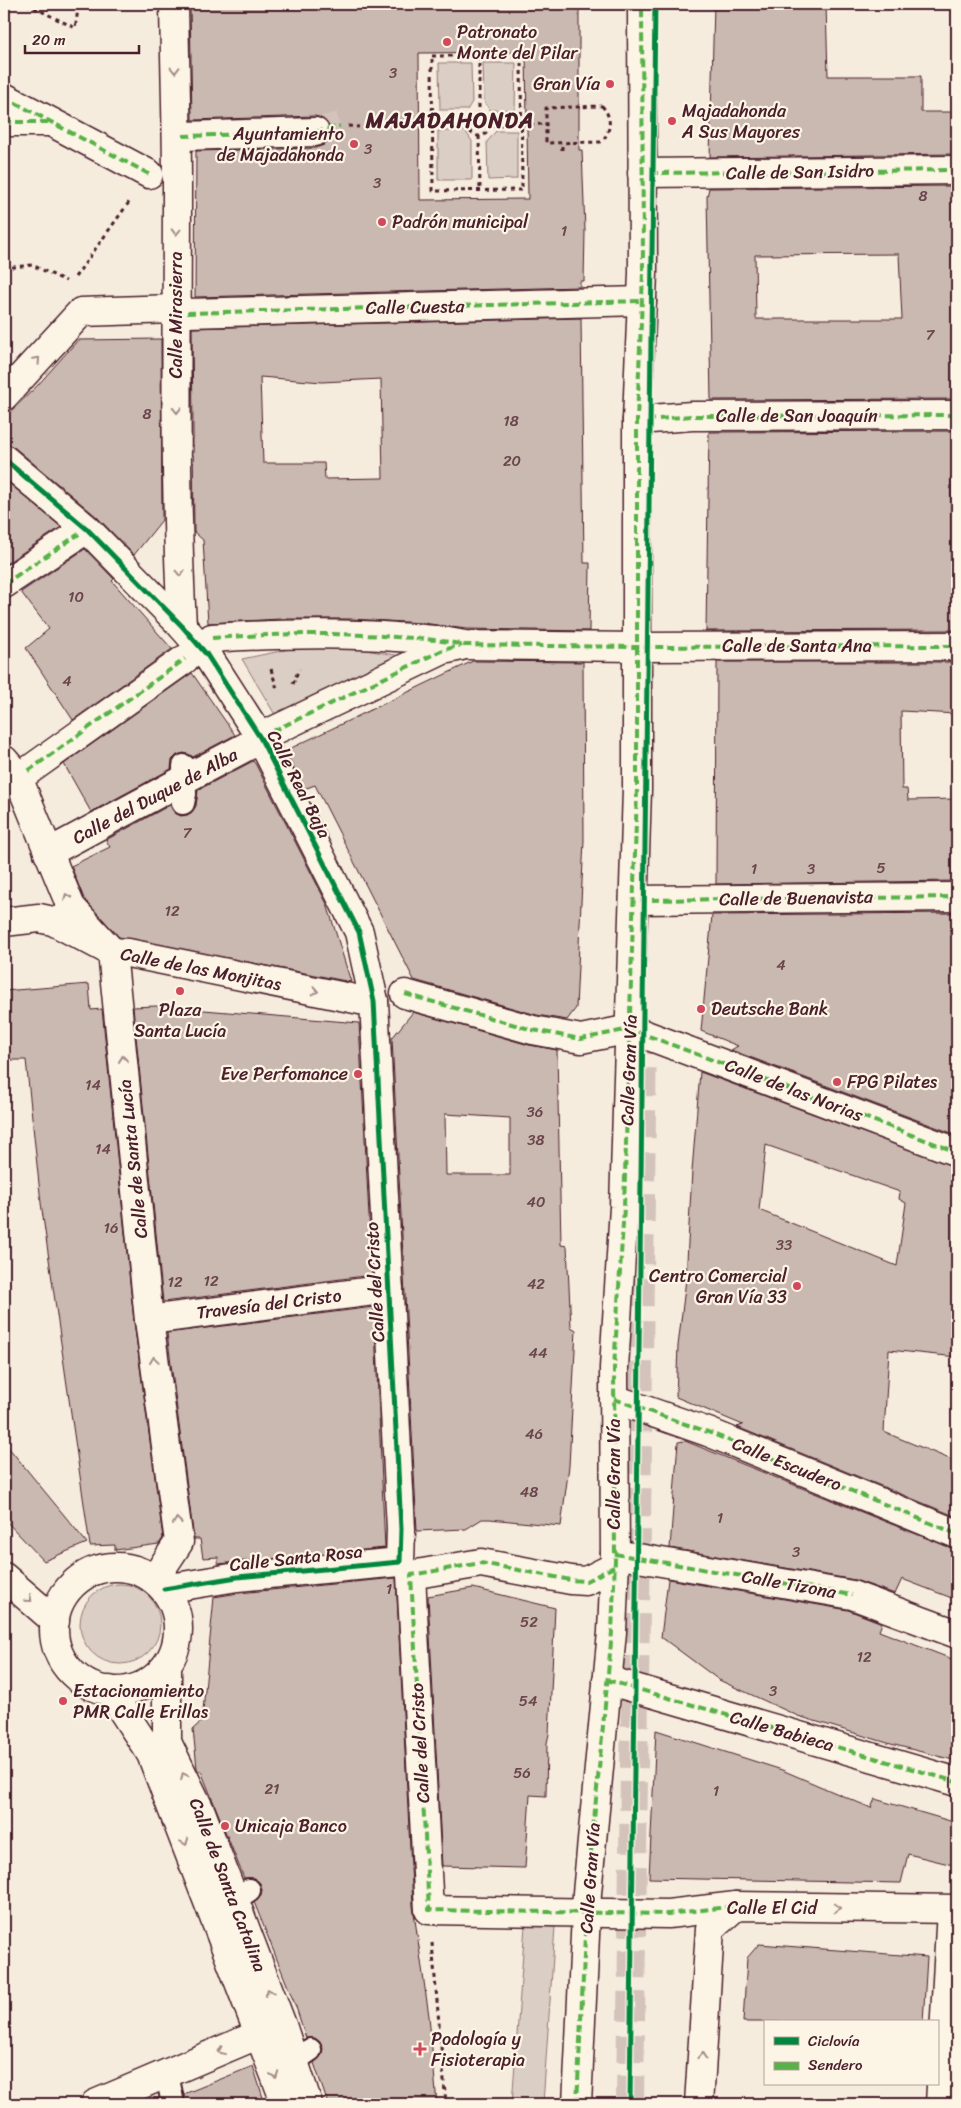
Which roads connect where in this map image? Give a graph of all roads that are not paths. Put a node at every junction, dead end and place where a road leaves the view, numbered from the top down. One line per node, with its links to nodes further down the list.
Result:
1 (174, 4): 12 (street, Calle Mirasierra, one-way to 12)
2 (642, 4): 9 (street, Calle Gran Vía)
3 (4, 97): 5 (street)
4 (4, 122): 5 (street)
5 (53, 122): 10 (street)
6 (315, 132): 7 (street)
7 (184, 136)
8 (957, 170): 9 (street, Calle de San Isidro)
9 (642, 173): 11 (street, Calle Gran Vía)
10 (149, 174)
11 (642, 301): 12 (street, Calle Cuesta); 15 (street, Calle Gran Vía)
12 (181, 311): 13 (street, Calle Cuesta, one-way to 12); 19 (street, Calle Mirasierra, one-way to 19)
13 (4, 396)
14 (957, 415): 15 (street, Calle de San Joaquín)
15 (637, 420): 23 (street, Calle Gran Vía)
16 (4, 458): 19 (street, Calle Real Baja)
17 (79, 534): 18 (street)
18 (4, 584)
19 (182, 626): 25 (street, Calle Real Baja)
20 (212, 638): 21 (street, Calle del Duque de Alba)
21 (464, 645): 23 (street, Calle del Duque de Alba); 25 (street, Calle del Duque de Alba)
22 (957, 646): 23 (street, Calle de Santa Ana)
23 (638, 647): 29 (street, Calle Gran Vía)
24 (185, 659): 26 (street)
25 (268, 735): 27 (street, Calle del Duque de Alba); 33 (street, Calle Real Baja)
26 (16, 765): 27 (street)
27 (48, 853): 31 (street, one-way to 27)
28 (957, 897): 29 (street, Calle de Buenavista)
29 (634, 900): 34 (street, Calle Gran Vía)
30 (4, 922): 31 (street, Calle de las Monjitas)
31 (112, 952): 33 (street, Calle de las Monjitas, one-way to 33); 37 (street, Calle de Santa Lucía, one-way to 31)
32 (405, 994): 34 (street)
33 (374, 1001): 36 (street, Calle del Cristo)
34 (630, 1030): 35 (street, Calle de las Norias); 38 (street, Calle Gran Vía)
35 (957, 1152)
36 (389, 1289): 37 (street, Travesía del Cristo); 41 (street, Calle del Cristo)
37 (149, 1320): 43 (street, Calle de Santa Lucía, one-way to 37)
38 (614, 1399): 39 (street, Calle Escudero); 40 (street, Calle Gran Vía)
39 (957, 1534)
40 (614, 1560): 41 (street, Calle Santa Rosa); 45 (street, Calle Tizona); 47 (street, Calle Gran Vía)
41 (406, 1569): 43 (street, Calle Santa Rosa); 51 (street, Calle del Cristo)
42 (4, 1577): 44 (street, one-way to 44)
43 (159, 1584): 44 (street); 46 (street)
44 (54, 1621): 48 (street)
45 (957, 1634)
46 (167, 1664): 48 (street); 54 (street, Calle de Santa Catalina, one-way to 46)
47 (608, 1680): 49 (street, Calle Babieca); 53 (street, Calle Gran Vía)
48 (109, 1690): 54 (street, Calle de Santa Catalina, one-way to 54)
49 (957, 1782)
50 (736, 1906): 52 (street, Calle El Cid, one-way to 52); 53 (street, Calle El Cid); 59 (street, one-way to 50)
51 (429, 1910): 53 (street, Calle El Cid)
52 (954, 1910): 60 (street)
53 (587, 1912): 58 (street, Calle Gran Vía)
54 (271, 2030): 55 (street, one-way to 55); 56 (street, Calle de Santa Catalina, one-way to 56); 57 (street, Calle de Santa Catalina)
55 (95, 2104)
56 (286, 2104)
57 (308, 2104)
58 (577, 2104)
59 (700, 2104)
60 (940, 2104)

